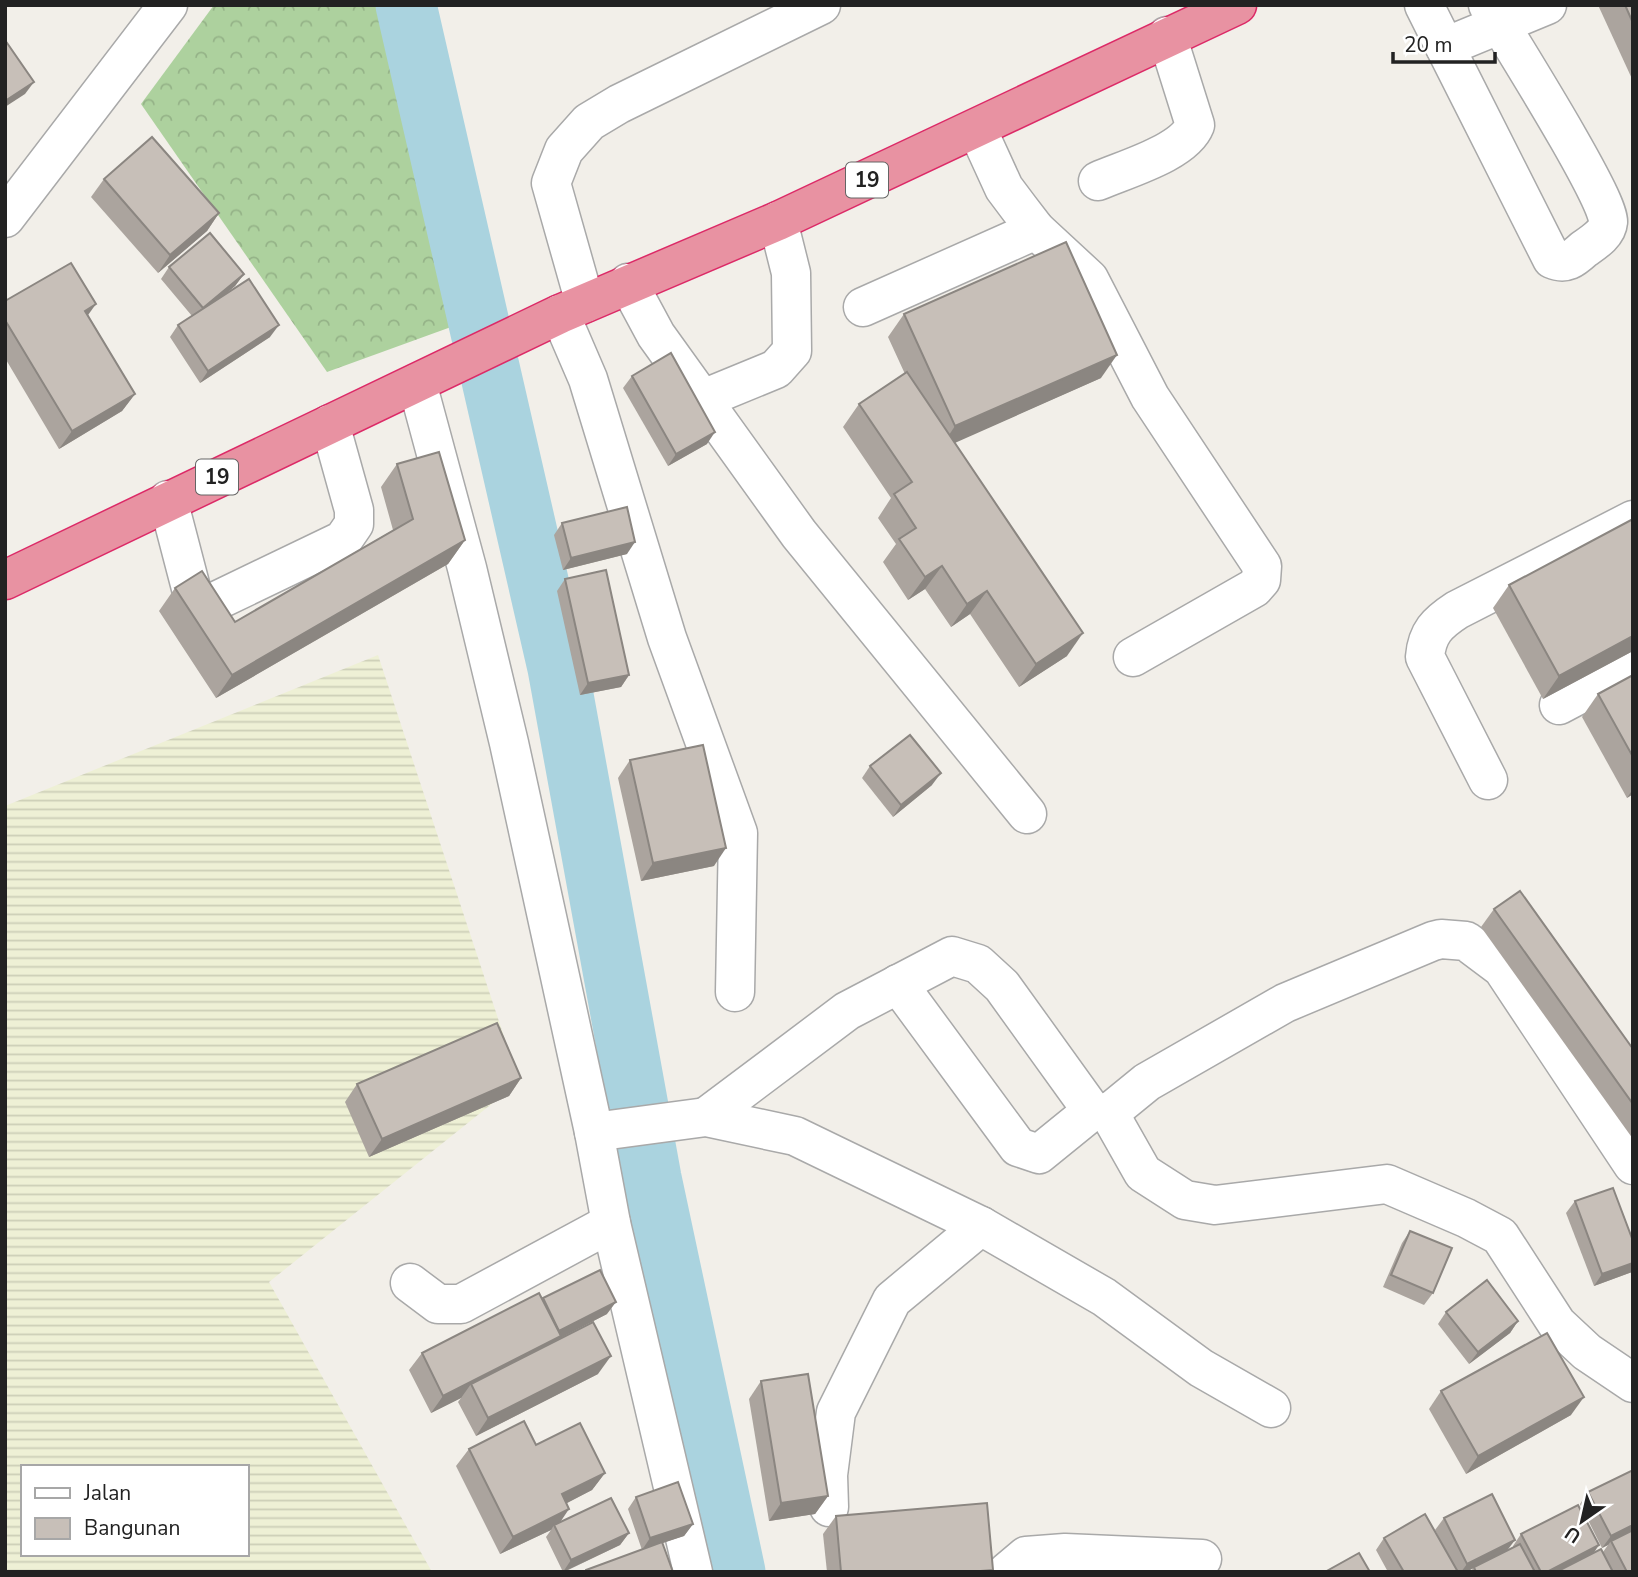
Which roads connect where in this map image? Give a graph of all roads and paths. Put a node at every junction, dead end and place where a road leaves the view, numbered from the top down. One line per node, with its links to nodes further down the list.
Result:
1 (168, 5): 11 (street)
2 (821, 5): 16 (street)
3 (1237, 5): 7 (highway, 19)
4 (1424, 5): 8 (street)
5 (1547, 5): 6 (street)
6 (1494, 15): 8 (street); 8 (street)
7 (1167, 36): 9 (highway, 19); 10 (street)
8 (1445, 47)
9 (977, 129): 12 (highway, 19); 13 (street)
10 (1098, 181)
11 (5, 218)
12 (778, 221): 14 (highway, 19); 18 (street)
13 (1036, 230): 15 (street); 23 (street)
14 (628, 283): 16 (highway, 19); 18 (street)
15 (863, 307)
16 (573, 308): 17 (highway, 19); 29 (street)
17 (424, 380): 19 (highway, 19); 32 (street)
18 (703, 399): 27 (street)
19 (330, 424): 20 (highway, 19); 20 (street)
20 (168, 500): 22 (highway, 19)
21 (1633, 520): 26 (street)
22 (5, 580)
23 (1133, 657)
24 (1633, 666): 25 (street)
25 (1559, 705)
26 (1488, 780)
27 (1027, 814)
28 (898, 984): 30 (street); 30 (street); 31 (street)
29 (735, 992)
30 (1100, 1112): 33 (street); 37 (street)
31 (694, 1118): 32 (street); 35 (street)
32 (609, 1130): 34 (street)
33 (1633, 1165)
34 (611, 1223): 36 (street); 41 (street)
35 (981, 1226): 38 (street); 39 (street)
36 (410, 1283)
37 (1633, 1383)
38 (1271, 1408)
39 (829, 1507)
40 (1202, 1559): 42 (street)
41 (693, 1572)
42 (1007, 1572)

